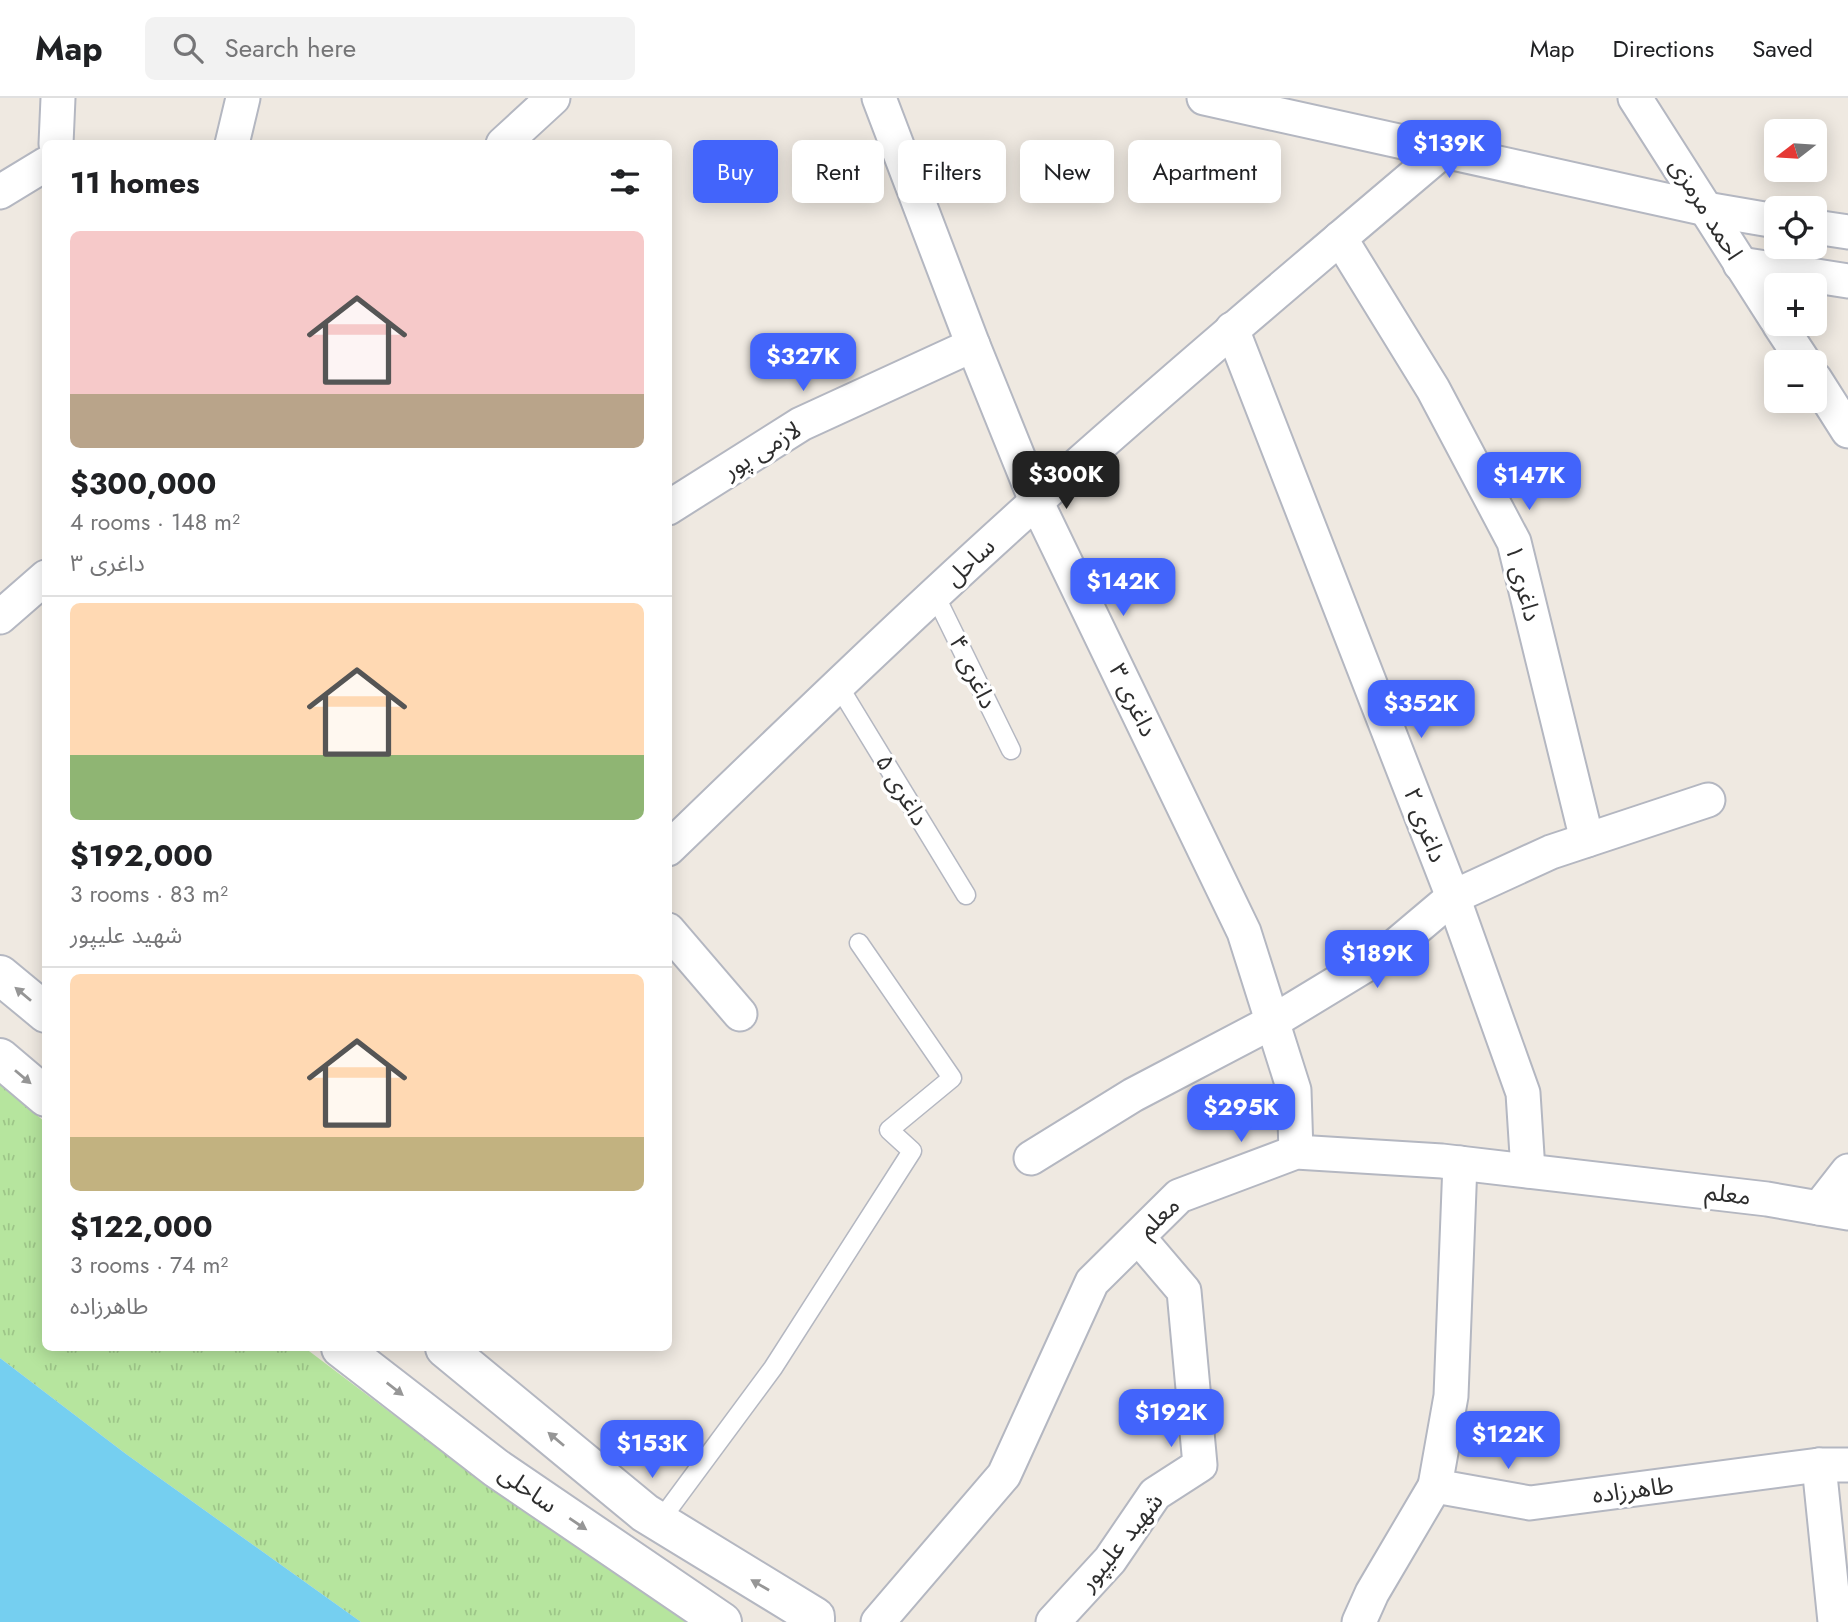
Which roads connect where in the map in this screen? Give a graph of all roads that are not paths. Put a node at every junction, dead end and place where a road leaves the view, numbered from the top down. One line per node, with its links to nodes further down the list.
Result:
1 (58, 98): 8 (street)
2 (243, 98): 9 (street)
3 (553, 98): 7 (street)
4 (879, 98): 22 (street, داغری ۳)
5 (1204, 98): 10 (street)
6 (1635, 98): 13 (street, احمد مرمزی)
7 (515, 139)
8 (56, 140)
9 (233, 140)
10 (1443, 151): 13 (street); 17 (street, ساحل)
11 (42, 166): 12 (street)
12 (0, 192)
13 (1706, 209): 14 (street); 18 (street, احمد مرمزی)
14 (1764, 218)
15 (1827, 229): 16 (street)
16 (1848, 233)
17 (1340, 238): 21 (street, ساحل); 33 (street, داغری ۱)
18 (1740, 264): 19 (street); 20 (street, احمد مرمزی)
19 (1848, 281)
20 (1764, 301)
21 (1232, 329): 25 (street, ساحل); 36 (street, داغری ۲)
22 (973, 345): 25 (street, داغری ۳); 26 (street, لازمی پور)
23 (1827, 398): 24 (street)
24 (1848, 431)
25 (1036, 501): 28 (street, ساحل); 42 (street, داغری ۳)
26 (672, 505)
27 (42, 581): 29 (street)
28 (935, 594): 30 (street, ساحل); 31 (lane, داغری ۴)
29 (0, 617)
30 (838, 685): 34 (street, ساحل); 35 (lane, داغری ۵)
31 (1012, 750)
32 (1708, 800): 33 (street)
33 (1587, 840): 36 (street)
34 (672, 845)
35 (965, 895)
36 (1453, 897): 42 (street); 48 (street, داغری ۲)
37 (672, 935): 41 (street)
38 (859, 943): 56 (lane)
39 (0, 975): 40 (main road, one-way to 39)
40 (42, 1010)
41 (740, 1014)
42 (1272, 1022): 45 (street, داغری ۳); 46 (street)
43 (0, 1058): 44 (main road, one-way to 44)
44 (42, 1094)
45 (1296, 1152): 47 (street, معلم); 51 (street, معلم)
46 (1031, 1158)
47 (1460, 1163): 48 (street, معلم); 55 (street)
48 (1528, 1171): 50 (street, معلم)
49 (1848, 1171): 50 (street)
50 (1833, 1211)
51 (1138, 1237): 59 (street, معلم); 60 (street, شهید علیپور)
52 (345, 1351): 57 (main road, ساحلی, one-way to 57)
53 (452, 1351): 56 (main road, one-way to 53)
54 (1834, 1465): 55 (street, طاهرزاده); 62 (street, طاهرزاده)
55 (1435, 1486): 61 (street)
56 (659, 1522): 58 (main road, one-way to 56)
57 (722, 1622)
58 (815, 1622)
59 (878, 1622)
60 (1053, 1622)
61 (1359, 1622)
62 (1835, 1622)

